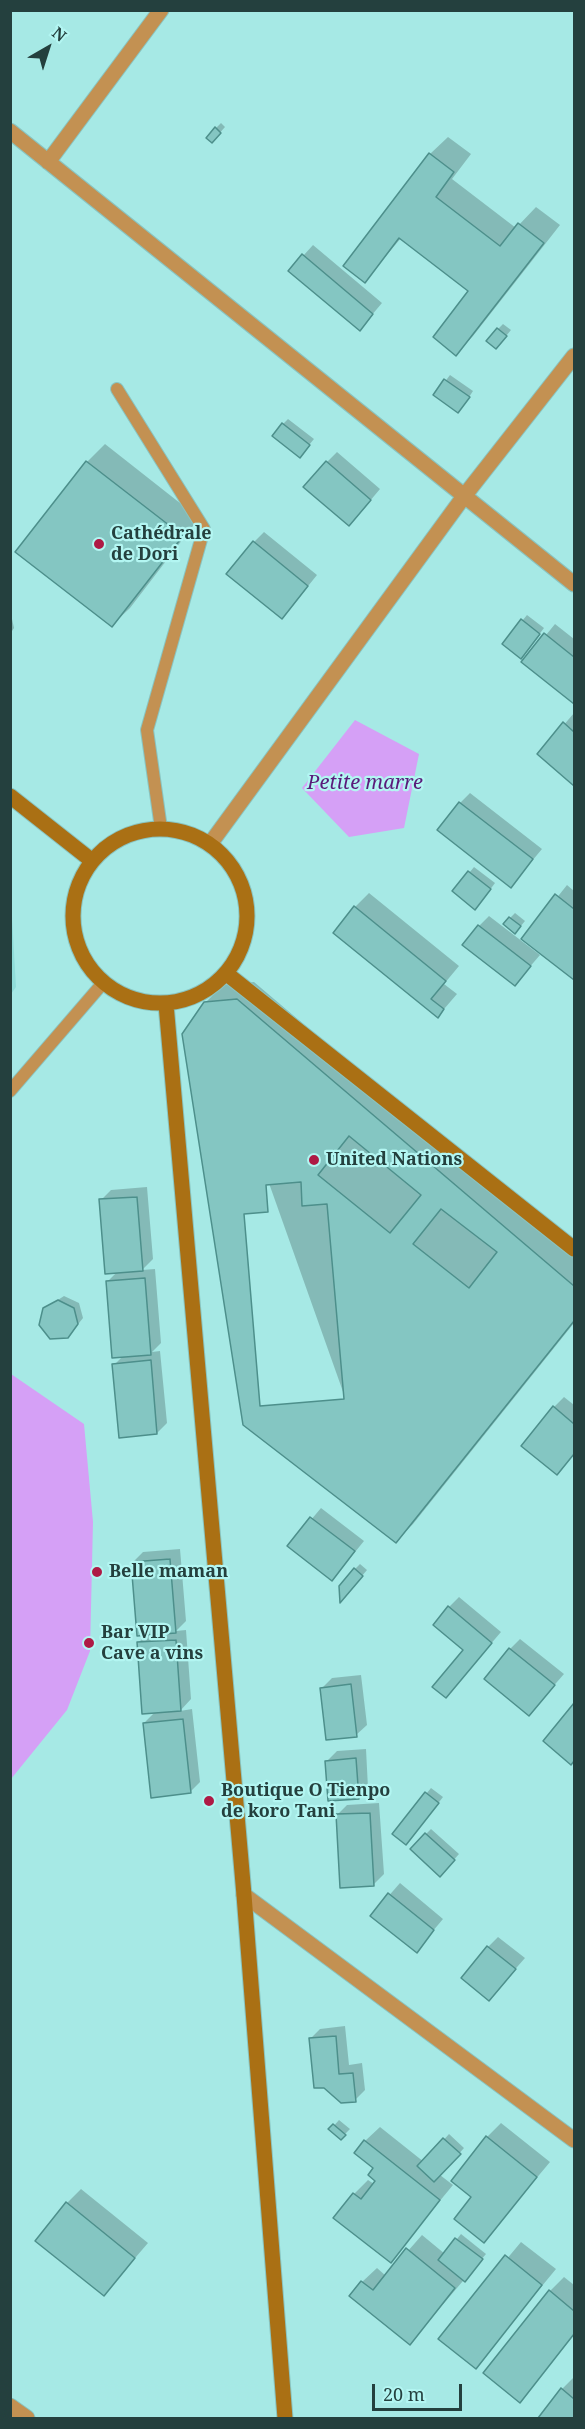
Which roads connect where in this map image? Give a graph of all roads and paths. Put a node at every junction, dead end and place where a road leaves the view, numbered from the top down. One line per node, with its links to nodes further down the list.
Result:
1 (161, 10): 3 (street)
2 (10, 131): 3 (street)
3 (48, 162): 6 (street)
4 (574, 356): 6 (street)
5 (117, 389): 9 (lane)
6 (465, 495): 7 (street); 10 (street)
7 (574, 584)
8 (10, 796): 11 (main road)
9 (160, 828): 10 (main road); 11 (main road)
10 (210, 844): 12 (main road)
11 (91, 860): 13 (main road)
12 (227, 974): 14 (main road); 16 (main road)
13 (103, 983): 14 (main road); 15 (lane)
14 (166, 1004): 17 (main road)
15 (10, 1091)
16 (574, 1249)
17 (244, 1895): 18 (street); 21 (main road)
18 (574, 2140)
19 (10, 2406): 20 (street)
20 (27, 2418)
21 (285, 2418)

